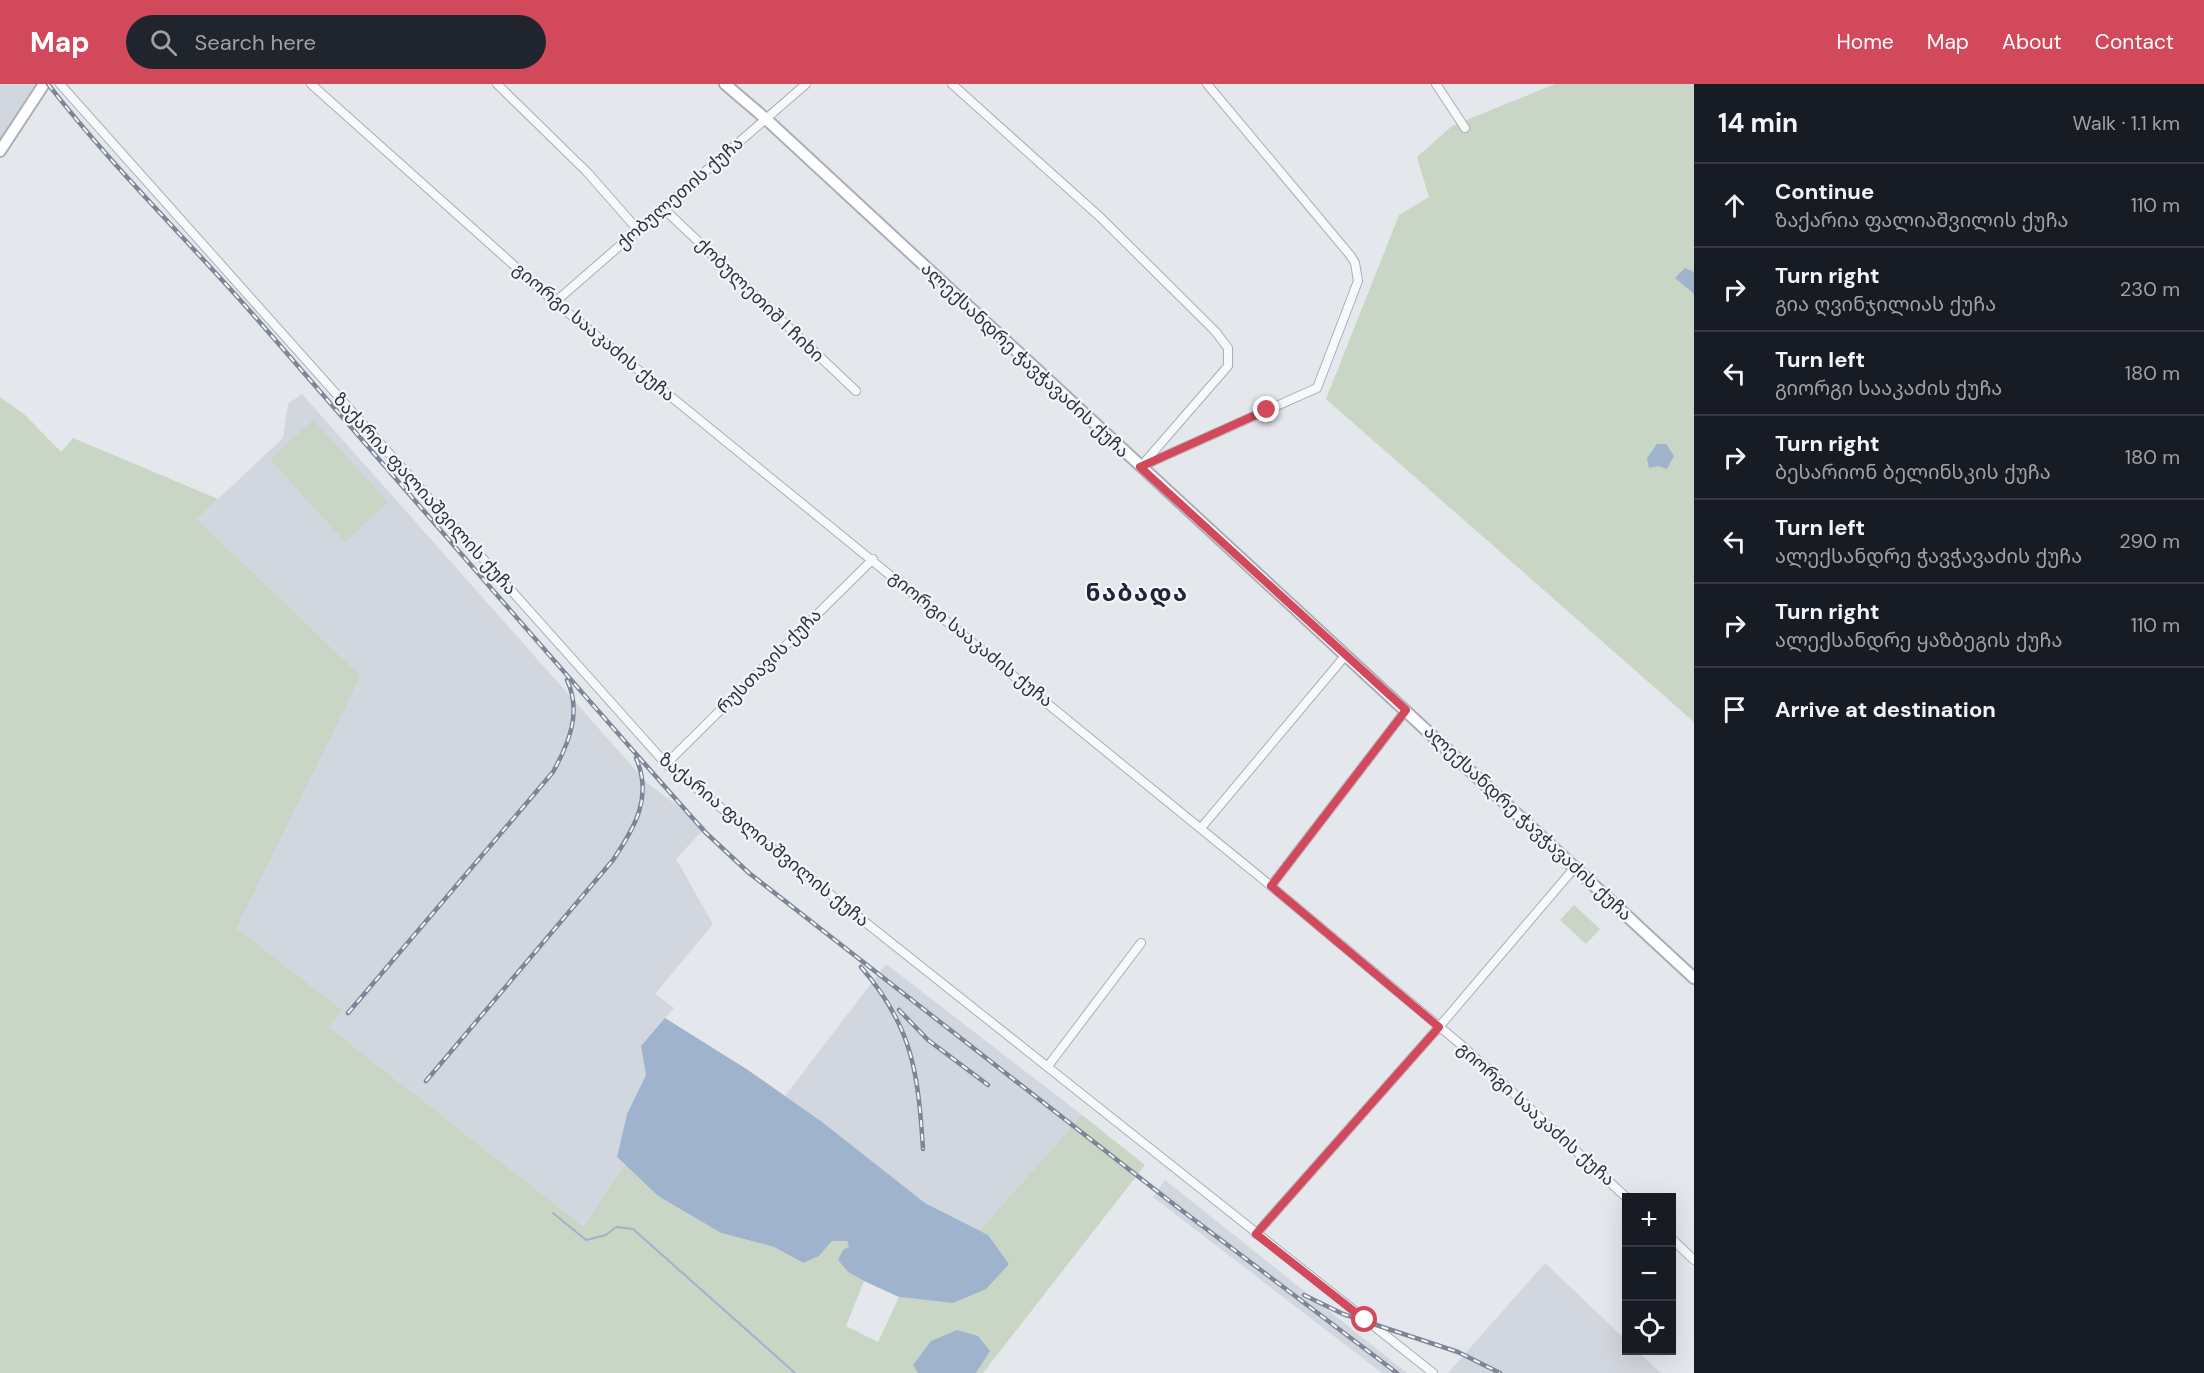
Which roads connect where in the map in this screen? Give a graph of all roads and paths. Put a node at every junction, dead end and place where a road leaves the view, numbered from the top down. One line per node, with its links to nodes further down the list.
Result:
1 (44, 84): 12 (street)
2 (60, 84): 21 (street, ზაქარია ფალიაშვილის ქუჩა)
3 (311, 84): 15 (street, გიორგი სააკაძის ქუჩა)
4 (497, 84): 14 (street)
5 (725, 84): 10 (street, ალექსანდრე ჭავჭავაძის ქუჩა)
6 (806, 84): 10 (street, ქობულეთის ქუჩა)
7 (952, 84): 17 (street)
8 (1207, 84): 17 (street)
9 (1436, 84): 11 (street)
10 (766, 119): 13 (street, ქობულეთის ქუჩა); 17 (street, ალექსანდრე ჭავჭავაძის ქუჩა)
11 (1465, 128)
12 (0, 151)
13 (664, 209): 14 (street, ქობულეთის ქუჩა); 16 (street, ქობულეთიშ I ჩიხი)
14 (638, 230): 15 (street, ქობულეთის ქუჩა)
15 (555, 303): 18 (street, გიორგი სააკაძის ქუჩა)
16 (856, 391)
17 (1140, 467): 19 (street, ალექსანდრე ჭავჭავაძის ქუჩა)
18 (873, 559): 21 (street, რუსთავის ქუჩა); 22 (street, გიორგი სააკაძის ქუჩა)
19 (1345, 656): 20 (street, ალექსანდრე ჭავჭავაძის ქუჩა); 22 (street)
20 (1406, 710): 23 (street, ალექსანდრე ჭავჭავაძის ქუჩა); 24 (street)
21 (666, 764): 28 (street, ზაქარია ფალიაშვილის ქუჩა)
22 (1201, 828): 24 (street, გიორგი სააკაძის ქუჩა)
23 (1576, 866): 26 (street, ალექსანდრე ჭავჭავაძის ქუჩა); 27 (street)
24 (1271, 886): 27 (street, გიორგი სააკაძის ქუჩა)
25 (1141, 943): 28 (street)
26 (1694, 978)
27 (1439, 1027): 29 (street, გიორგი სააკაძის ქუჩა); 30 (street)
28 (1048, 1066): 30 (street, ზაქარია ფალიაშვილის ქუჩა)
29 (1623, 1193)
30 (1256, 1234): 33 (street, ზაქარია ფალიაშვილის ქუჩა)
31 (1676, 1244): 32 (street)
32 (1694, 1260)
33 (1432, 1373)

